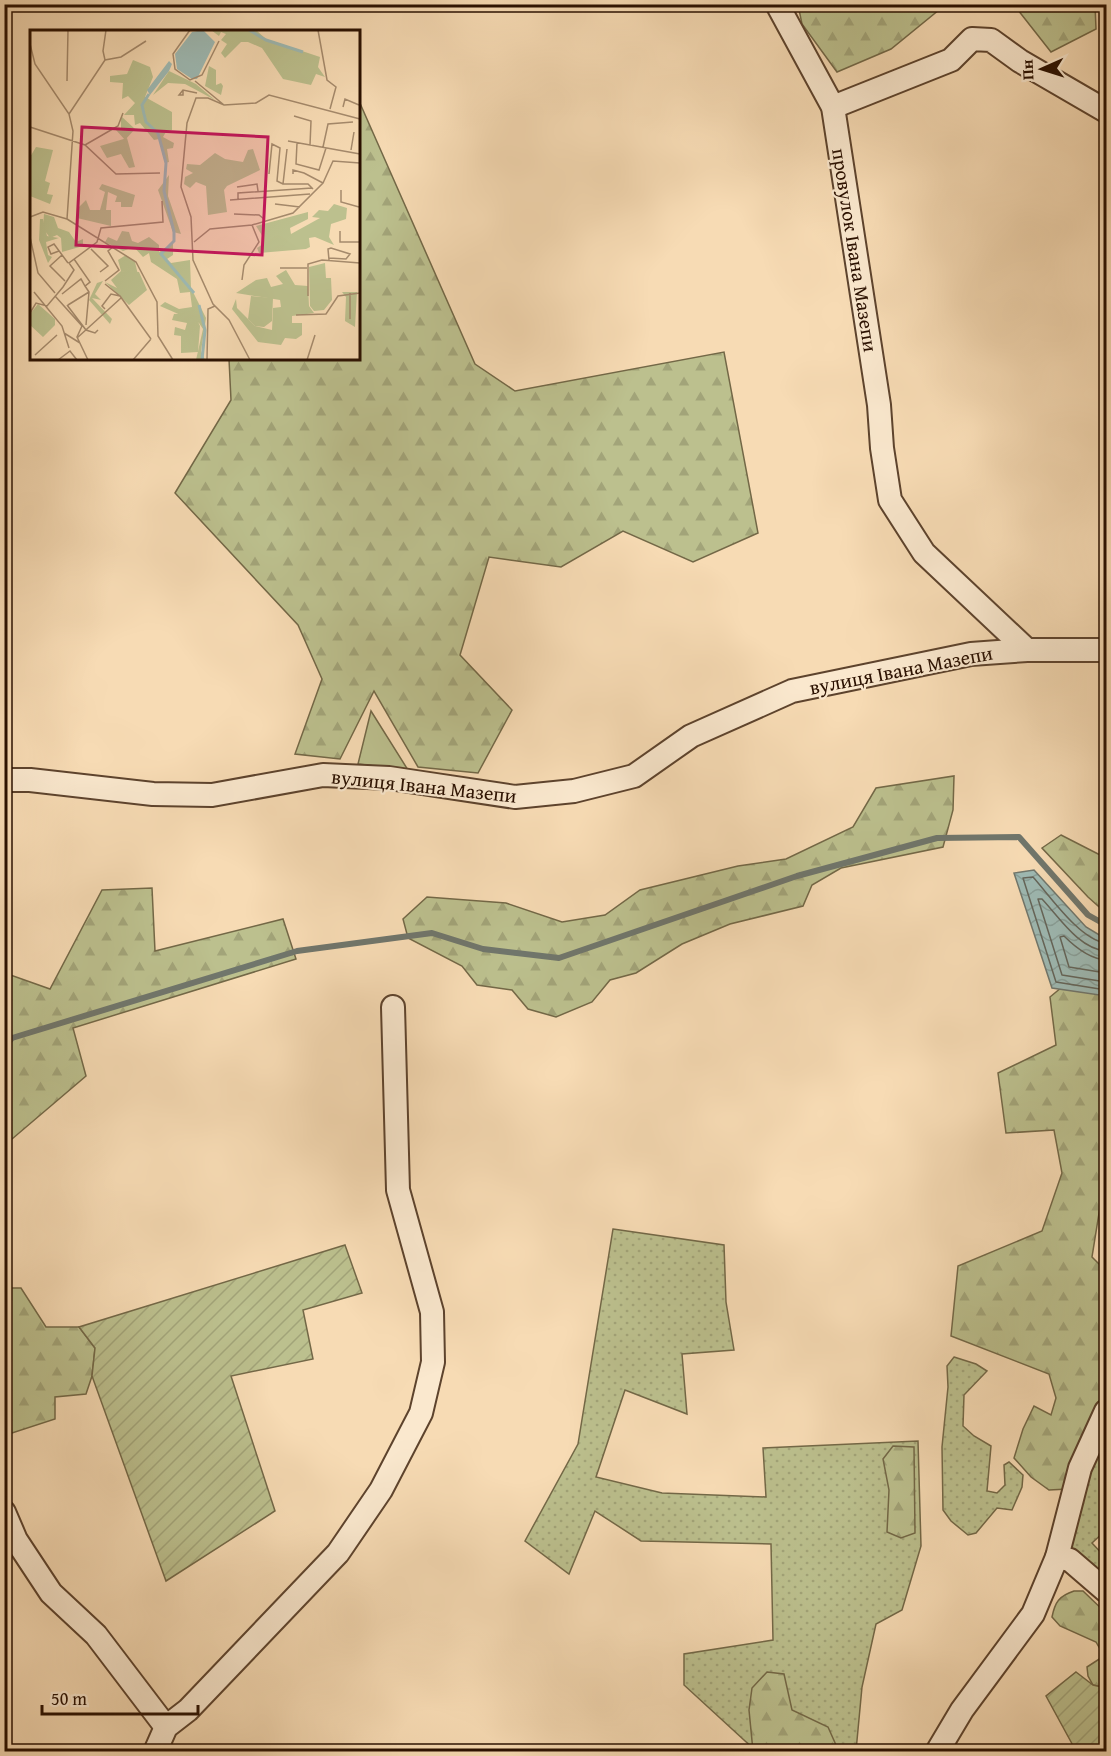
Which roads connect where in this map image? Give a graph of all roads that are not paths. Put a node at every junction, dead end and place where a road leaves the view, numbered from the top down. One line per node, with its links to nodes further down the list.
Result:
1 (777, 4): 2 (street, провулок Івана Мазепи)
2 (833, 107): 3 (street); 4 (street, провулок Івана Мазепи)
3 (1107, 111)
4 (1026, 650): 5 (street, вулиця Івана Мазепи); 6 (street, вулиця Івана Мазепи)
5 (1107, 650)
6 (4, 780)
7 (393, 1007): 12 (street)
8 (1107, 1411): 10 (street)
9 (4, 1512): 12 (street)
10 (1057, 1557): 11 (street); 14 (street)
11 (1107, 1591)
12 (166, 1727): 13 (street)
13 (155, 1752)
14 (937, 1752)

